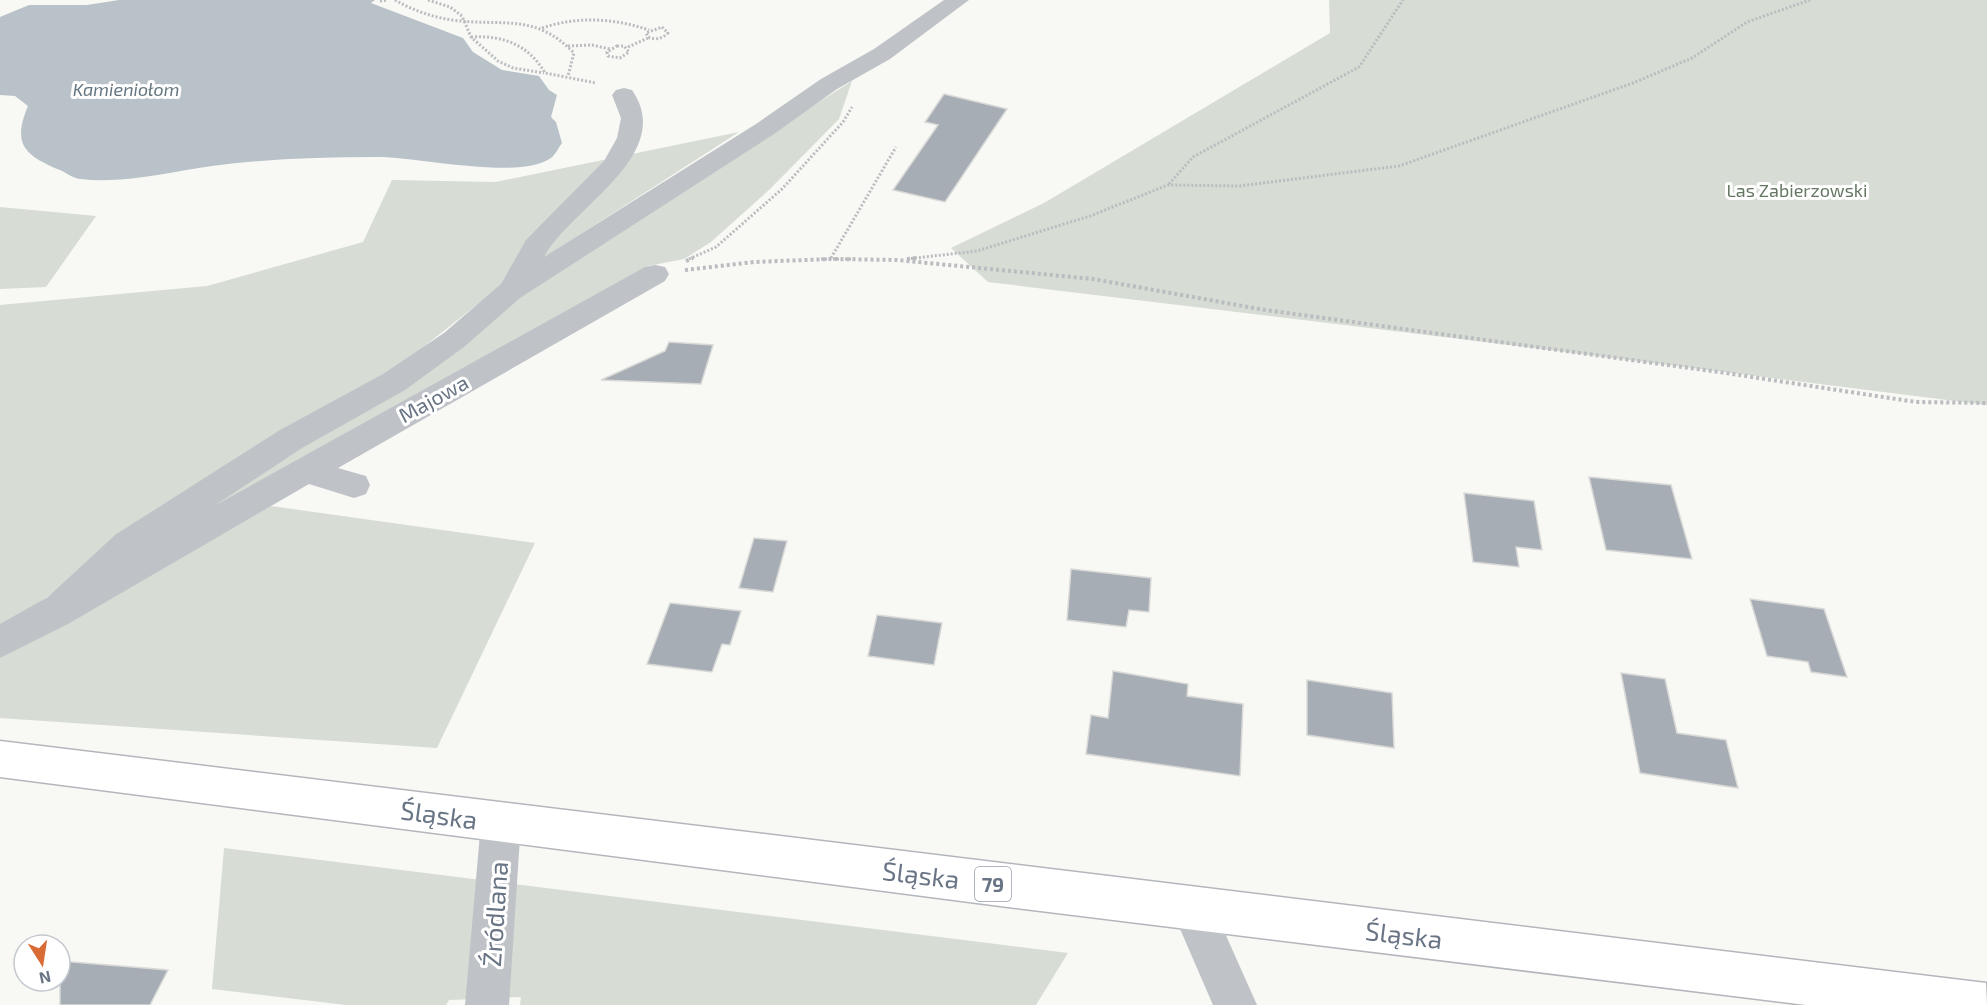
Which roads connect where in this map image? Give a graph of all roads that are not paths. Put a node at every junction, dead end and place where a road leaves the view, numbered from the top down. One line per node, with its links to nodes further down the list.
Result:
1 (958, 0): 4 (street)
2 (624, 95): 4 (street)
3 (655, 274): 5 (street, Majowa)
4 (510, 291): 7 (street)
5 (312, 467): 6 (street); 7 (street, Majowa)
6 (354, 485)
7 (55, 613): 8 (street, Majowa)
8 (0, 642)
9 (0, 759): 10 (main road, Śląska / 79)
10 (501, 822): 11 (main road, Śląska / 79); 12 (street, Źródlana)
11 (1192, 908): 13 (street); 14 (main road, Śląska / 79)
12 (487, 1005)
13 (1235, 1005)
14 (1986, 1005)

